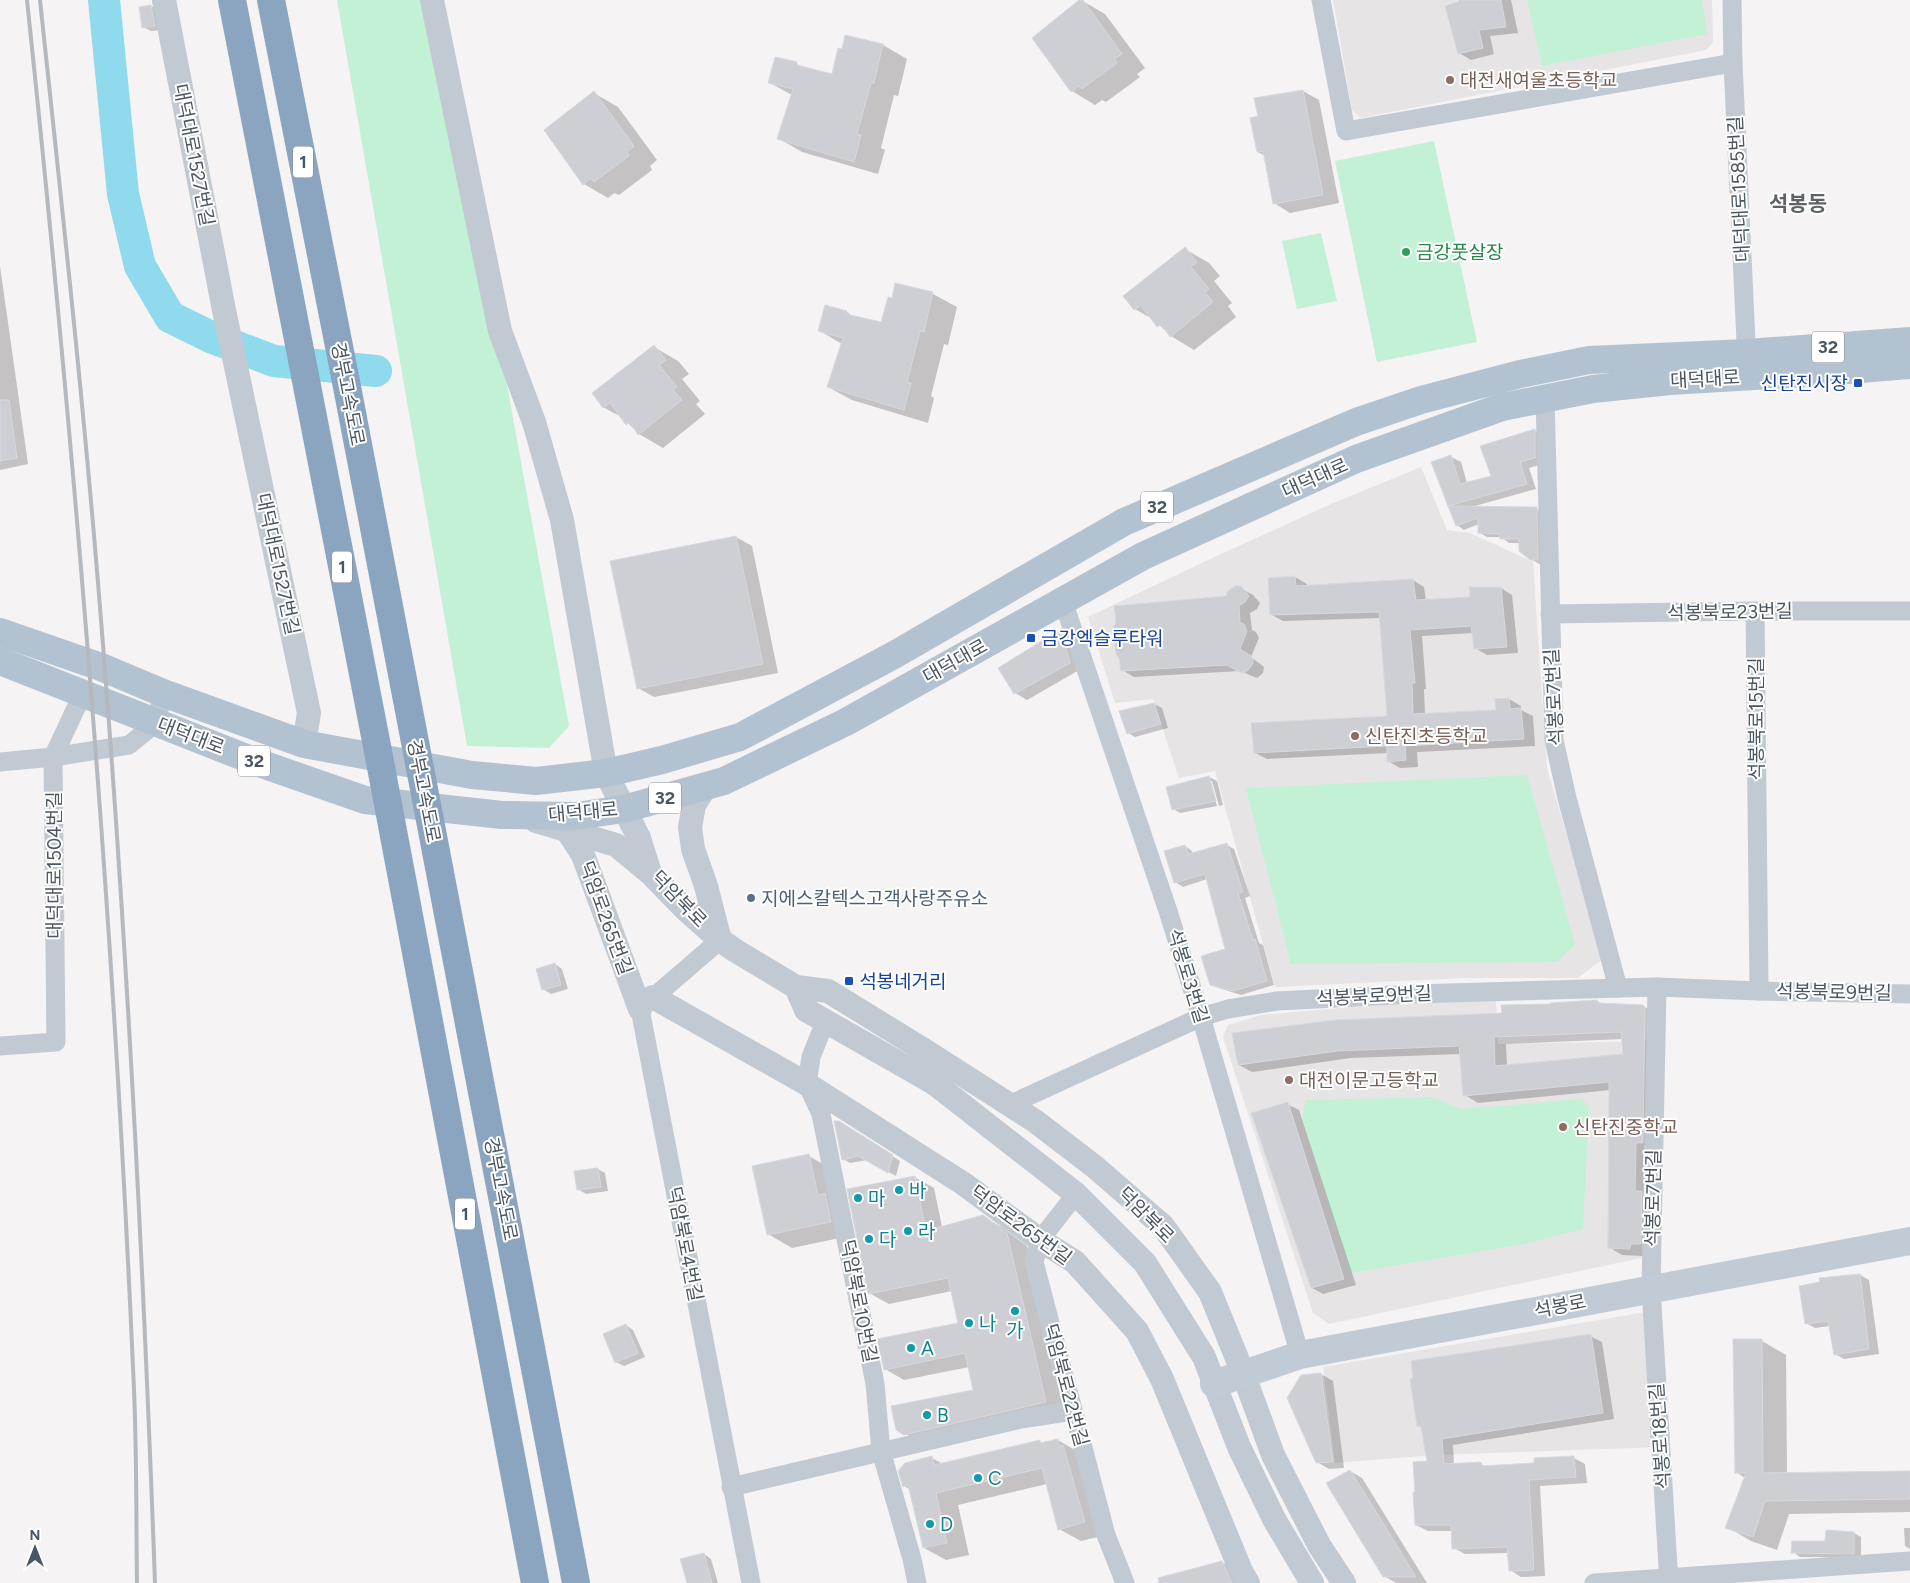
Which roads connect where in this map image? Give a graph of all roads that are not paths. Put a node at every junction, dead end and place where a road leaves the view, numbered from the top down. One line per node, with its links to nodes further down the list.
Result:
1 (164, 0): 21 (street, 대덕대로1527번길)
2 (232, 0): 55 (highway, 경부고속도로 / 1)
3 (271, 0): 56 (highway, 경부고속도로 / 1)
4 (432, 0): 24 (street, 덕암북로)
5 (1320, 0): 7 (street)
6 (1732, 0): 7 (street, 대덕대로1585번길)
7 (1733, 63): 9 (street, 대덕대로1585번길)
8 (1910, 341): 9 (main road, 대덕대로 / 32)
9 (1747, 365): 10 (main road, 대덕대로 / 32); 11 (main road, 대덕대로 / 32); 24 (main road, 대덕대로 / 32)
10 (1910, 365)
11 (1546, 398): 12 (main road, 대덕대로 / 32); 15 (street, 석봉로7번길)
12 (1063, 601): 25 (main road, 대덕대로 / 32); 38 (street, 석봉로3번길)
13 (1755, 611): 14 (street, 석봉북로23번길); 15 (street, 석봉북로23번길); 28 (street, 석봉북로15번길)
14 (1910, 611)
15 (1550, 614): 34 (street, 석봉로7번길)
16 (0, 632): 19 (main road, 대덕대로 / 32)
17 (0, 661): 18 (main road, 대덕대로 / 32)
18 (83, 693): 20 (main road, 대덕대로 / 32); 22 (street, 대덕대로1504번길)
19 (163, 693): 20 (street); 21 (main road, 대덕대로 / 32)
20 (156, 723): 22 (street); 27 (main road, 대덕대로 / 32)
21 (304, 744): 24 (main road, 대덕대로 / 32)
22 (53, 758): 23 (street); 40 (street, 대덕대로1504번길)
23 (0, 762)
24 (606, 773): 26 (street, 덕암북로)
25 (706, 786): 26 (main road, 대덕대로 / 32); 31 (street)
26 (624, 809): 27 (main road, 대덕대로 / 32); 30 (street, 덕암북로)
27 (520, 816): 29 (street)
28 (1757, 828): 35 (street, 석봉북로9번길)
29 (567, 830): 30 (street); 37 (street, 덕암로265번길)
30 (650, 873): 31 (street, 덕암북로)
31 (720, 940): 32 (street, 덕암북로); 37 (street)
32 (796, 987): 39 (street, 덕암북로); 42 (street, 덕암북로)
33 (1657, 987): 34 (street, 석봉북로9번길); 35 (street, 석봉북로9번길); 46 (street, 석봉로7번길)
34 (1618, 988): 38 (street, 석봉북로9번길)
35 (1759, 991): 36 (street, 석봉북로9번길)
36 (1910, 994)
37 (646, 1003): 41 (street, 덕암로265번길); 52 (street, 덕암북로4번길)
38 (1201, 1017): 42 (street, 석봉북로9번길); 47 (street, 석봉로3번길)
39 (825, 1022): 41 (street); 43 (street, 덕암북로)
40 (0, 1046)
41 (807, 1084): 44 (street, 덕암로265번길); 51 (street, 덕암북로10번길)
42 (1009, 1105): 48 (street, 덕암북로)
43 (1076, 1194): 44 (street, 덕암북로22번길); 49 (street, 덕암북로)
44 (1040, 1240): 50 (street, 덕암북로22번길); 60 (street, 덕암로265번길)
45 (1910, 1241): 46 (main road, 석봉로)
46 (1651, 1288): 47 (main road, 석봉로); 54 (street, 석봉로18번길)
47 (1300, 1356): 48 (main road, 석봉로)
48 (1244, 1373): 49 (main road, 석봉로); 62 (street, 덕암북로)
49 (1214, 1384): 61 (street, 덕암북로)
50 (1073, 1411): 51 (street); 59 (street, 덕암북로22번길)
51 (881, 1451): 52 (street); 58 (street, 덕암북로10번길)
52 (731, 1487): 57 (street, 덕암북로4번길)
53 (1910, 1561): 54 (street)
54 (1669, 1580): 63 (street)
55 (535, 1583)
56 (576, 1583)
57 (751, 1583)
58 (917, 1583)
59 (1125, 1583)
60 (1248, 1583)
61 (1312, 1583)
62 (1344, 1583)
63 (1594, 1583)

